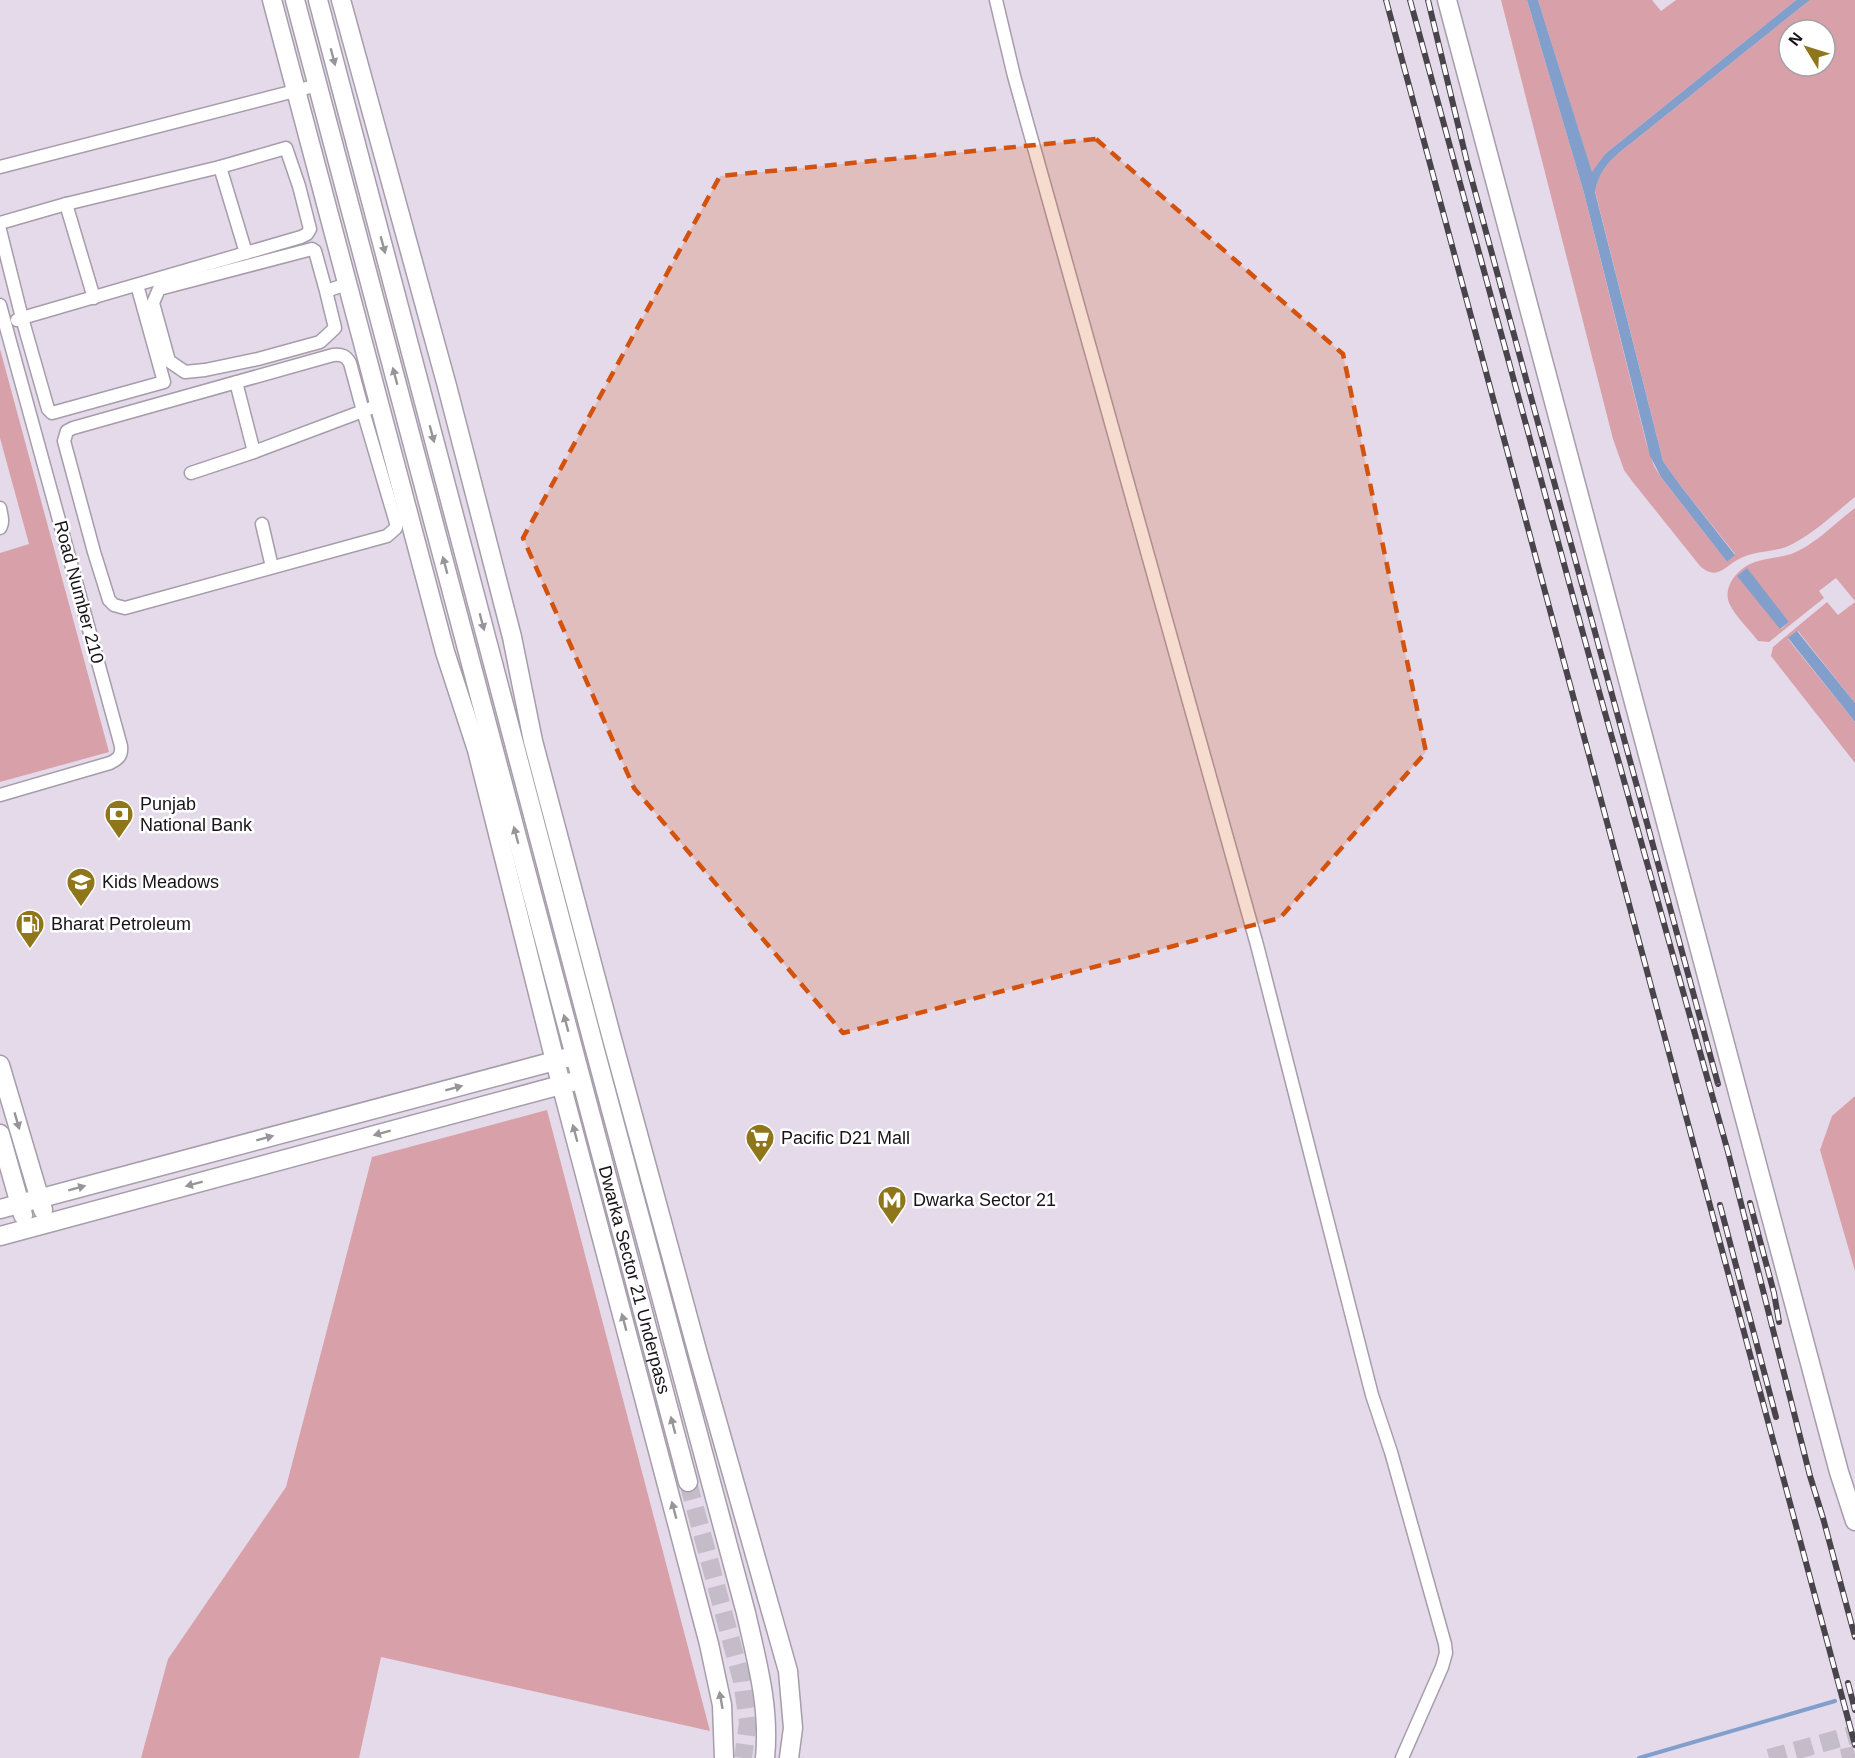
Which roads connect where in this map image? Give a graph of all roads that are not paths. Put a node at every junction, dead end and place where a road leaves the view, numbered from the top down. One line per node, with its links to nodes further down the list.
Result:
1 (272, 0): 8 (street)
2 (295, 0): 7 (street, Dwarka Sector 21 Underpass)
3 (318, 0): 33 (street, one-way to 33)
4 (341, 0): 49 (street)
5 (996, 0): 54 (street)
6 (1447, 0): 50 (street)
7 (318, 85): 8 (street); 34 (street, Dwarka Sector 21 Underpass, one-way to 7)
8 (296, 91): 9 (street); 11 (street)
9 (0, 167)
10 (220, 167): 12 (street); 13 (street); 16 (street)
11 (320, 180): 12 (street); 17 (street)
12 (299, 186): 16 (street)
13 (66, 204): 14 (street); 20 (street)
14 (0, 223)
15 (0, 230): 22 (street)
16 (246, 253): 18 (street)
17 (347, 284): 19 (street); 25 (street)
18 (136, 285): 20 (street); 22 (street)
19 (326, 291): 19 (street)
20 (94, 298): 22 (street)
21 (0, 305): 23 (street, Road Number 210)
22 (22, 318): 23 (street)
23 (5, 323): 32 (street, Road Number 210)
24 (236, 382): 25 (street); 26 (street); 31 (street)
25 (371, 408): 26 (street); 31 (street); 35 (street)
26 (254, 452): 27 (street)
27 (191, 473)
28 (0, 508): 30 (street)
29 (262, 524): 31 (street)
30 (0, 528)
31 (272, 567)
32 (0, 795)
33 (595, 1050): 34 (street); 37 (street)
34 (575, 1055): 35 (street); 38 (street, Dwarka Sector 21 Underpass)
35 (555, 1061): 39 (street); 41 (street, one-way to 35)
36 (0, 1065): 41 (street, one-way to 41)
37 (602, 1074): 38 (street); 48 (street)
38 (581, 1080): 39 (street); 47 (street, Dwarka Sector 21 Underpass, one-way to 38)
39 (562, 1085): 44 (street, one-way to 44); 51 (street, one-way to 39)
40 (0, 1134): 42 (street)
41 (39, 1198): 42 (street); 44 (street)
42 (20, 1203): 43 (street); 45 (street)
43 (0, 1209)
44 (47, 1223): 45 (street)
45 (27, 1229): 46 (street)
46 (0, 1236)
47 (688, 1482)
48 (714, 1494): 49 (street); 52 (street)
49 (741, 1507): 53 (street)
50 (1855, 1521)
51 (724, 1758)
52 (765, 1758)
53 (789, 1758)
54 (1402, 1758)

